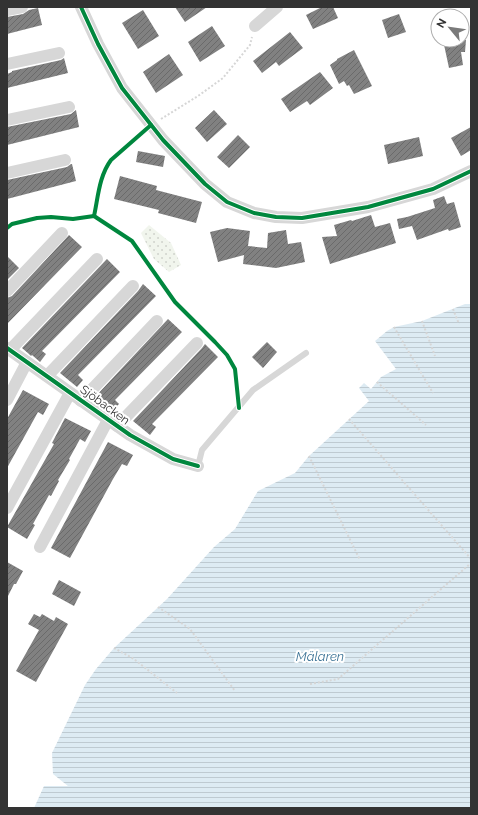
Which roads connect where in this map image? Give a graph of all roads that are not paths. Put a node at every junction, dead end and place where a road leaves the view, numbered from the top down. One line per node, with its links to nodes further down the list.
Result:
1 (22, 7): 4 (street)
2 (81, 7): 11 (street)
3 (277, 7): 5 (street)
4 (7, 10)
5 (255, 26)
6 (59, 53): 7 (street)
7 (7, 64)
8 (69, 107): 9 (street)
9 (7, 120)
10 (65, 160): 12 (street)
11 (471, 171)
12 (7, 173)
13 (62, 233): 16 (street)
14 (97, 260): 19 (street, Sjöbacken)
15 (133, 286): 22 (street)
16 (7, 291)
17 (157, 321): 25 (street, Sjöbacken)
18 (197, 343): 26 (street, Sjöbacken)
19 (8, 349): 21 (street, Sjöbacken)
20 (306, 353): 27 (lane)
21 (27, 362): 22 (street, Sjöbacken); 24 (street)
22 (47, 376): 23 (street, Sjöbacken)
23 (70, 392): 25 (street, Sjöbacken); 28 (street, Sjöbacken)
24 (7, 400)
25 (81, 401): 26 (street, Sjöbacken)
26 (113, 423): 27 (street, Sjöbacken); 29 (street, Sjöbacken)
27 (198, 466)
28 (7, 508)
29 (40, 547)

